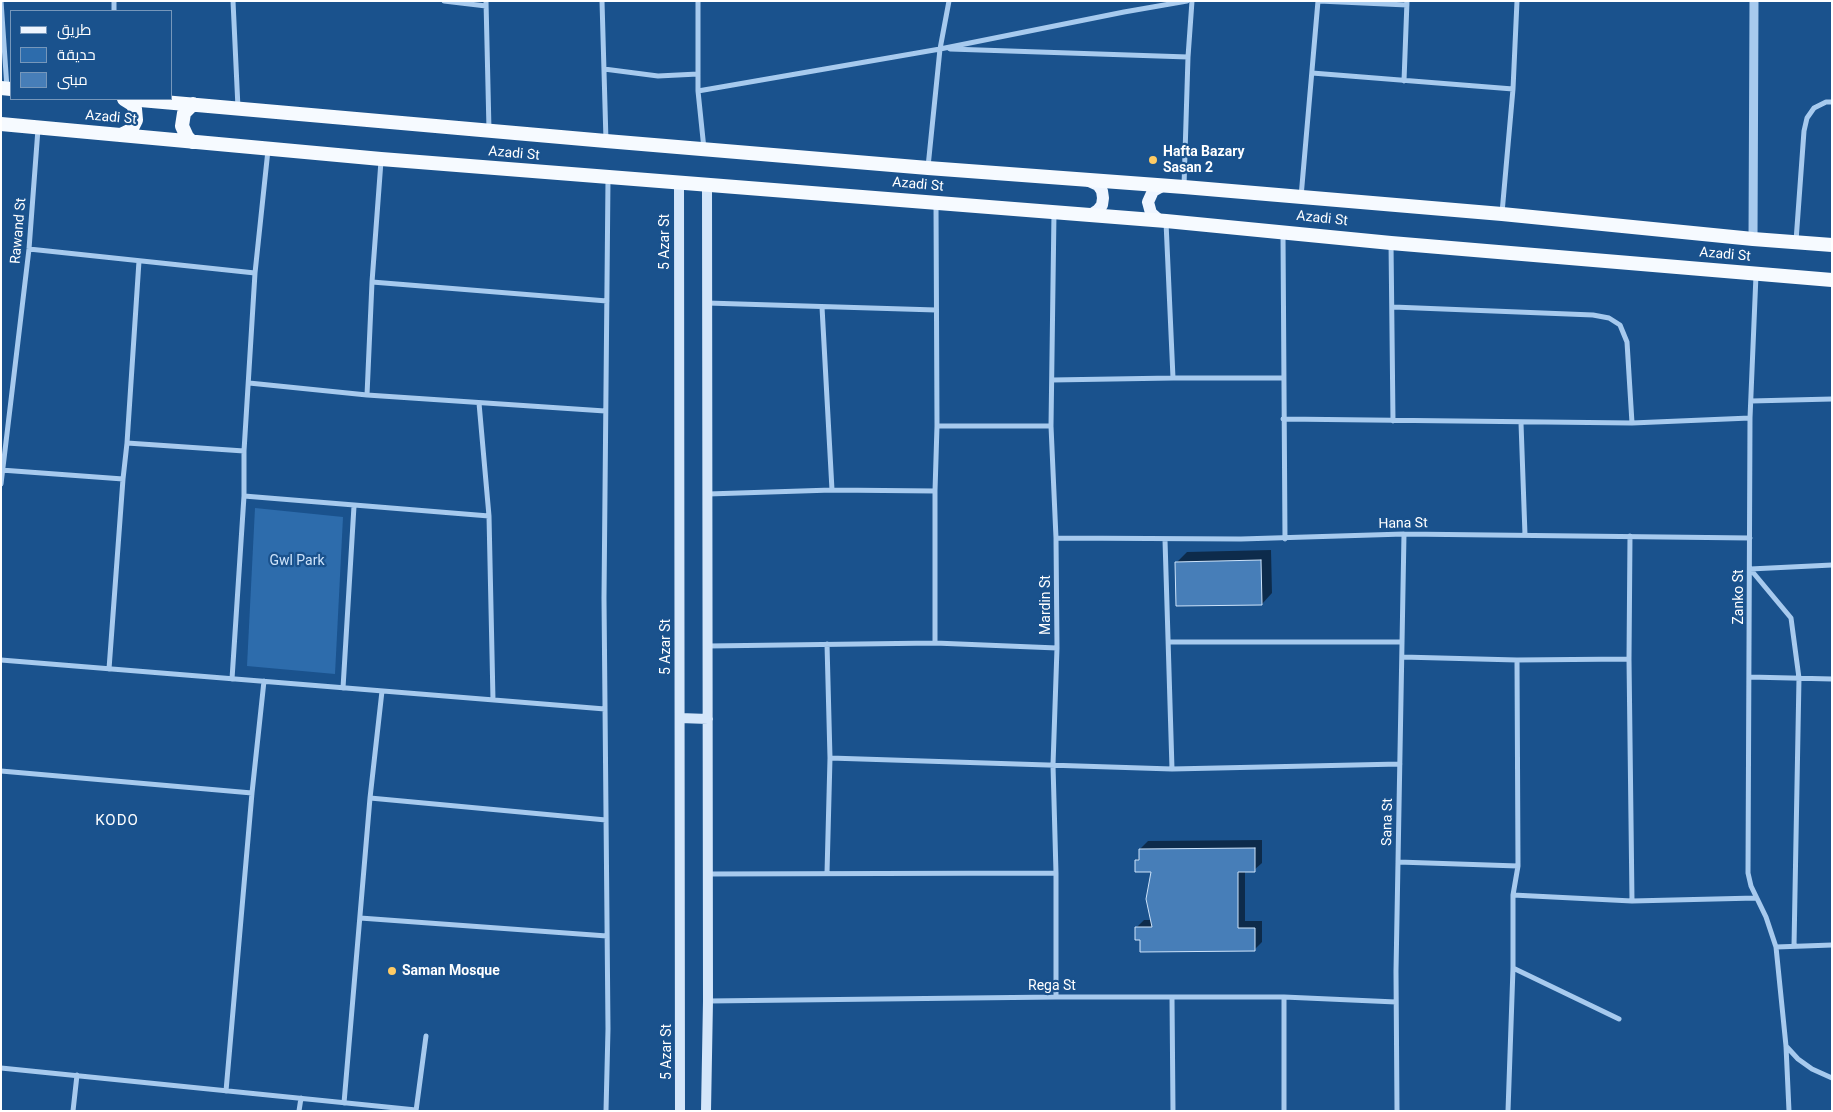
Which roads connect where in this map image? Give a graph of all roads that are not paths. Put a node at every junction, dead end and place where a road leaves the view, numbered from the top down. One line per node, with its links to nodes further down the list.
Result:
1 (1, 1): 20 (street)
2 (232, 1): 27 (street)
3 (444, 1): 13 (street)
4 (602, 1): 16 (street)
5 (698, 1): 18 (street)
6 (949, 1): 14 (street)
7 (1187, 1): 14 (street)
8 (1192, 1): 15 (street)
9 (1318, 1): 12 (street); 17 (street)
10 (1517, 1): 21 (street)
11 (1754, 1): 51 (street)
12 (1407, 3): 19 (street)
13 (486, 4): 30 (street)
14 (940, 49): 15 (street); 22 (street); 37 (street)
15 (1188, 57): 43 (street)
16 (604, 69): 18 (street); 32 (street)
17 (1312, 73): 19 (street); 44 (street)
18 (698, 74): 22 (street)
19 (1404, 81): 21 (street)
20 (6, 88)
21 (1513, 90): 47 (street)
22 (698, 91): 35 (street)
23 (126, 100): 31 (highway)
24 (142, 100): 26 (highway, Azadi St)
25 (1832, 102): 52 (street)
26 (193, 104): 27 (highway, Azadi St); 33 (highway)
27 (238, 108): 30 (highway, Azadi St)
28 (1, 124): 29 (highway, Azadi St)
29 (39, 128): 31 (highway, Azadi St); 55 (street, Rawand St)
30 (489, 130): 32 (highway, Azadi St)
31 (121, 135): 33 (highway, Azadi St)
32 (606, 141): 35 (highway, Azadi St)
33 (192, 142): 34 (highway, Azadi St)
34 (268, 149): 36 (highway, Azadi St); 57 (street)
35 (704, 149): 37 (highway, Azadi St)
36 (381, 159): 38 (highway, Azadi St); 60 (street)
37 (928, 168): 39 (highway, Azadi St)
38 (608, 178): 40 (highway, Azadi St); 61 (street)
39 (1086, 180): 42 (highway, Azadi St); 48 (main road)
40 (679, 183): 41 (highway, Azadi St); 122 (main road, 5 Azar St)
41 (707, 185): 45 (highway, Azadi St); 62 (main road)
42 (1164, 185): 43 (highway, Azadi St); 49 (main road)
43 (1184, 187): 44 (highway, Azadi St)
44 (1301, 197): 47 (highway, Azadi St)
45 (936, 203): 46 (highway, Azadi St); 65 (street)
46 (1054, 213): 48 (highway, Azadi St); 68 (street, Mardin St)
47 (1502, 214): 51 (highway, Azadi St)
48 (1085, 215): 49 (highway, Azadi St)
49 (1163, 221): 50 (highway, Azadi St); 66 (street)
50 (1283, 232): 53 (highway, Azadi St); 67 (street)
51 (1753, 240): 52 (highway, Azadi St)
52 (1795, 242): 54 (highway, Azadi St)
53 (1391, 243): 58 (highway, Azadi St); 64 (street)
54 (1832, 245)
55 (29, 249): 56 (street); 84 (street, Rawand St)
56 (139, 261): 57 (street); 82 (street)
57 (255, 273): 69 (street)
58 (1756, 274): 59 (highway, Azadi St); 72 (street, Zanko St)
59 (1832, 280)
60 (372, 282): 61 (street); 70 (street)
61 (607, 301): 74 (street)
62 (707, 303): 63 (street); 89 (main road)
63 (822, 307): 65 (street); 87 (street)
64 (1393, 307): 77 (street); 79 (street)
65 (936, 310): 80 (street)
66 (1173, 378): 67 (street); 68 (street)
67 (1283, 378): 75 (street)
68 (1052, 380): 81 (street, Mardin St)
69 (249, 383): 70 (street); 83 (street)
70 (367, 395): 73 (street)
71 (1832, 399): 72 (street)
72 (1751, 401): 76 (street, Zanko St)
73 (479, 402): 74 (street); 92 (street)
74 (605, 411): 121 (street)
75 (1283, 418): 77 (street); 98 (street)
76 (1750, 418): 79 (street); 97 (street, Zanko St)
77 (1393, 421): 78 (street)
78 (1521, 423): 79 (street); 94 (street)
79 (1632, 424)
80 (937, 426): 81 (street); 88 (street)
81 (1051, 426): 96 (street, Mardin St)
82 (127, 443): 83 (street); 85 (street)
83 (244, 451): 90 (street)
84 (2, 470): 85 (street); 86 (street, Rawand St)
85 (122, 479): 112 (street)
86 (1, 484)
87 (832, 490): 88 (street); 89 (street)
88 (935, 491): 104 (street)
89 (707, 494): 106 (main road)
90 (244, 496): 91 (street); 115 (street)
91 (354, 506): 92 (street); 118 (street)
92 (489, 516): 120 (street)
93 (1404, 534): 94 (street, Hana St); 98 (street, Hana St); 103 (street, Sana St)
94 (1525, 535): 95 (street, Hana St)
95 (1630, 536): 97 (street, Hana St); 109 (street)
96 (1056, 538): 99 (street, Hana St); 107 (street, Mardin St)
97 (1750, 538): 101 (street, Zanko St)
98 (1285, 539): 99 (street, Hana St)
99 (1164, 540): 102 (street)
100 (1832, 565): 101 (street)
101 (1750, 569): 113 (street, Zanko St); 114 (street)
102 (1169, 642): 103 (street); 127 (street)
103 (1401, 642): 108 (street, Sana St)
104 (935, 643): 105 (street); 107 (street)
105 (827, 644): 106 (street); 124 (street)
106 (708, 646): 123 (main road)
107 (1057, 648): 126 (street, Mardin St)
108 (1402, 657): 111 (street); 125 (street, Sana St)
109 (1629, 659): 111 (street); 139 (street)
110 (1, 660): 112 (street)
111 (1517, 660): 133 (street)
112 (109, 669): 115 (street)
113 (1749, 677): 114 (street); 138 (street, Zanko St)
114 (1799, 678): 116 (street); 143 (street)
115 (232, 679): 117 (street)
116 (1832, 679)
117 (264, 681): 118 (street); 129 (street)
118 (343, 688): 119 (street)
119 (382, 691): 120 (street); 130 (street)
120 (493, 700): 121 (street)
121 (605, 709): 131 (street)
122 (680, 718): 123 (main road); 164 (main road, 5 Azar St)
123 (708, 719): 135 (main road)
124 (830, 758): 126 (street); 136 (street)
125 (1400, 764): 127 (street); 132 (street, Sana St)
126 (1053, 765): 127 (street); 134 (street, Mardin St)
127 (1172, 769)
128 (1, 771): 129 (street)
129 (252, 793): 157 (street)
130 (370, 798): 131 (street); 140 (street)
131 (606, 820): 141 (street)
132 (1398, 862): 133 (street); 150 (street, Sana St)
133 (1518, 866): 137 (street)
134 (1056, 873): 136 (street); 146 (street, Mardin St)
135 (708, 874): 136 (street); 149 (main road)
136 (827, 874)
137 (1513, 895): 139 (street); 145 (street)
138 (1756, 898): 139 (street); 144 (street, Zanko St)
139 (1632, 901)
140 (360, 918): 141 (street); 159 (street)
141 (607, 936): 163 (street)
142 (1832, 945): 143 (street)
143 (1794, 946): 144 (street)
144 (1776, 947): 153 (street, Zanko St)
145 (1513, 968): 151 (street); 169 (street)
146 (1056, 997): 148 (street, Rega St); 149 (street, Rega St)
147 (1284, 997): 148 (street, Rega St); 150 (street, Rega St); 167 (street)
148 (1172, 998): 166 (street)
149 (708, 1001): 165 (main road)
150 (1396, 1002): 168 (street, Sana St)
151 (1619, 1019)
152 (426, 1036): 160 (street)
153 (1786, 1046): 156 (street); 170 (street, Zanko St)
154 (1, 1068): 155 (street)
155 (77, 1076): 157 (street); 161 (street)
156 (1832, 1078)
157 (226, 1091): 158 (street)
158 (300, 1098): 159 (street); 162 (street)
159 (344, 1102): 160 (street)
160 (416, 1110)
161 (73, 1111)
162 (299, 1111)
163 (606, 1111)
164 (680, 1111)
165 (706, 1111)
166 (1173, 1111)
167 (1284, 1111)
168 (1397, 1111)
169 (1508, 1111)
170 (1789, 1111)

